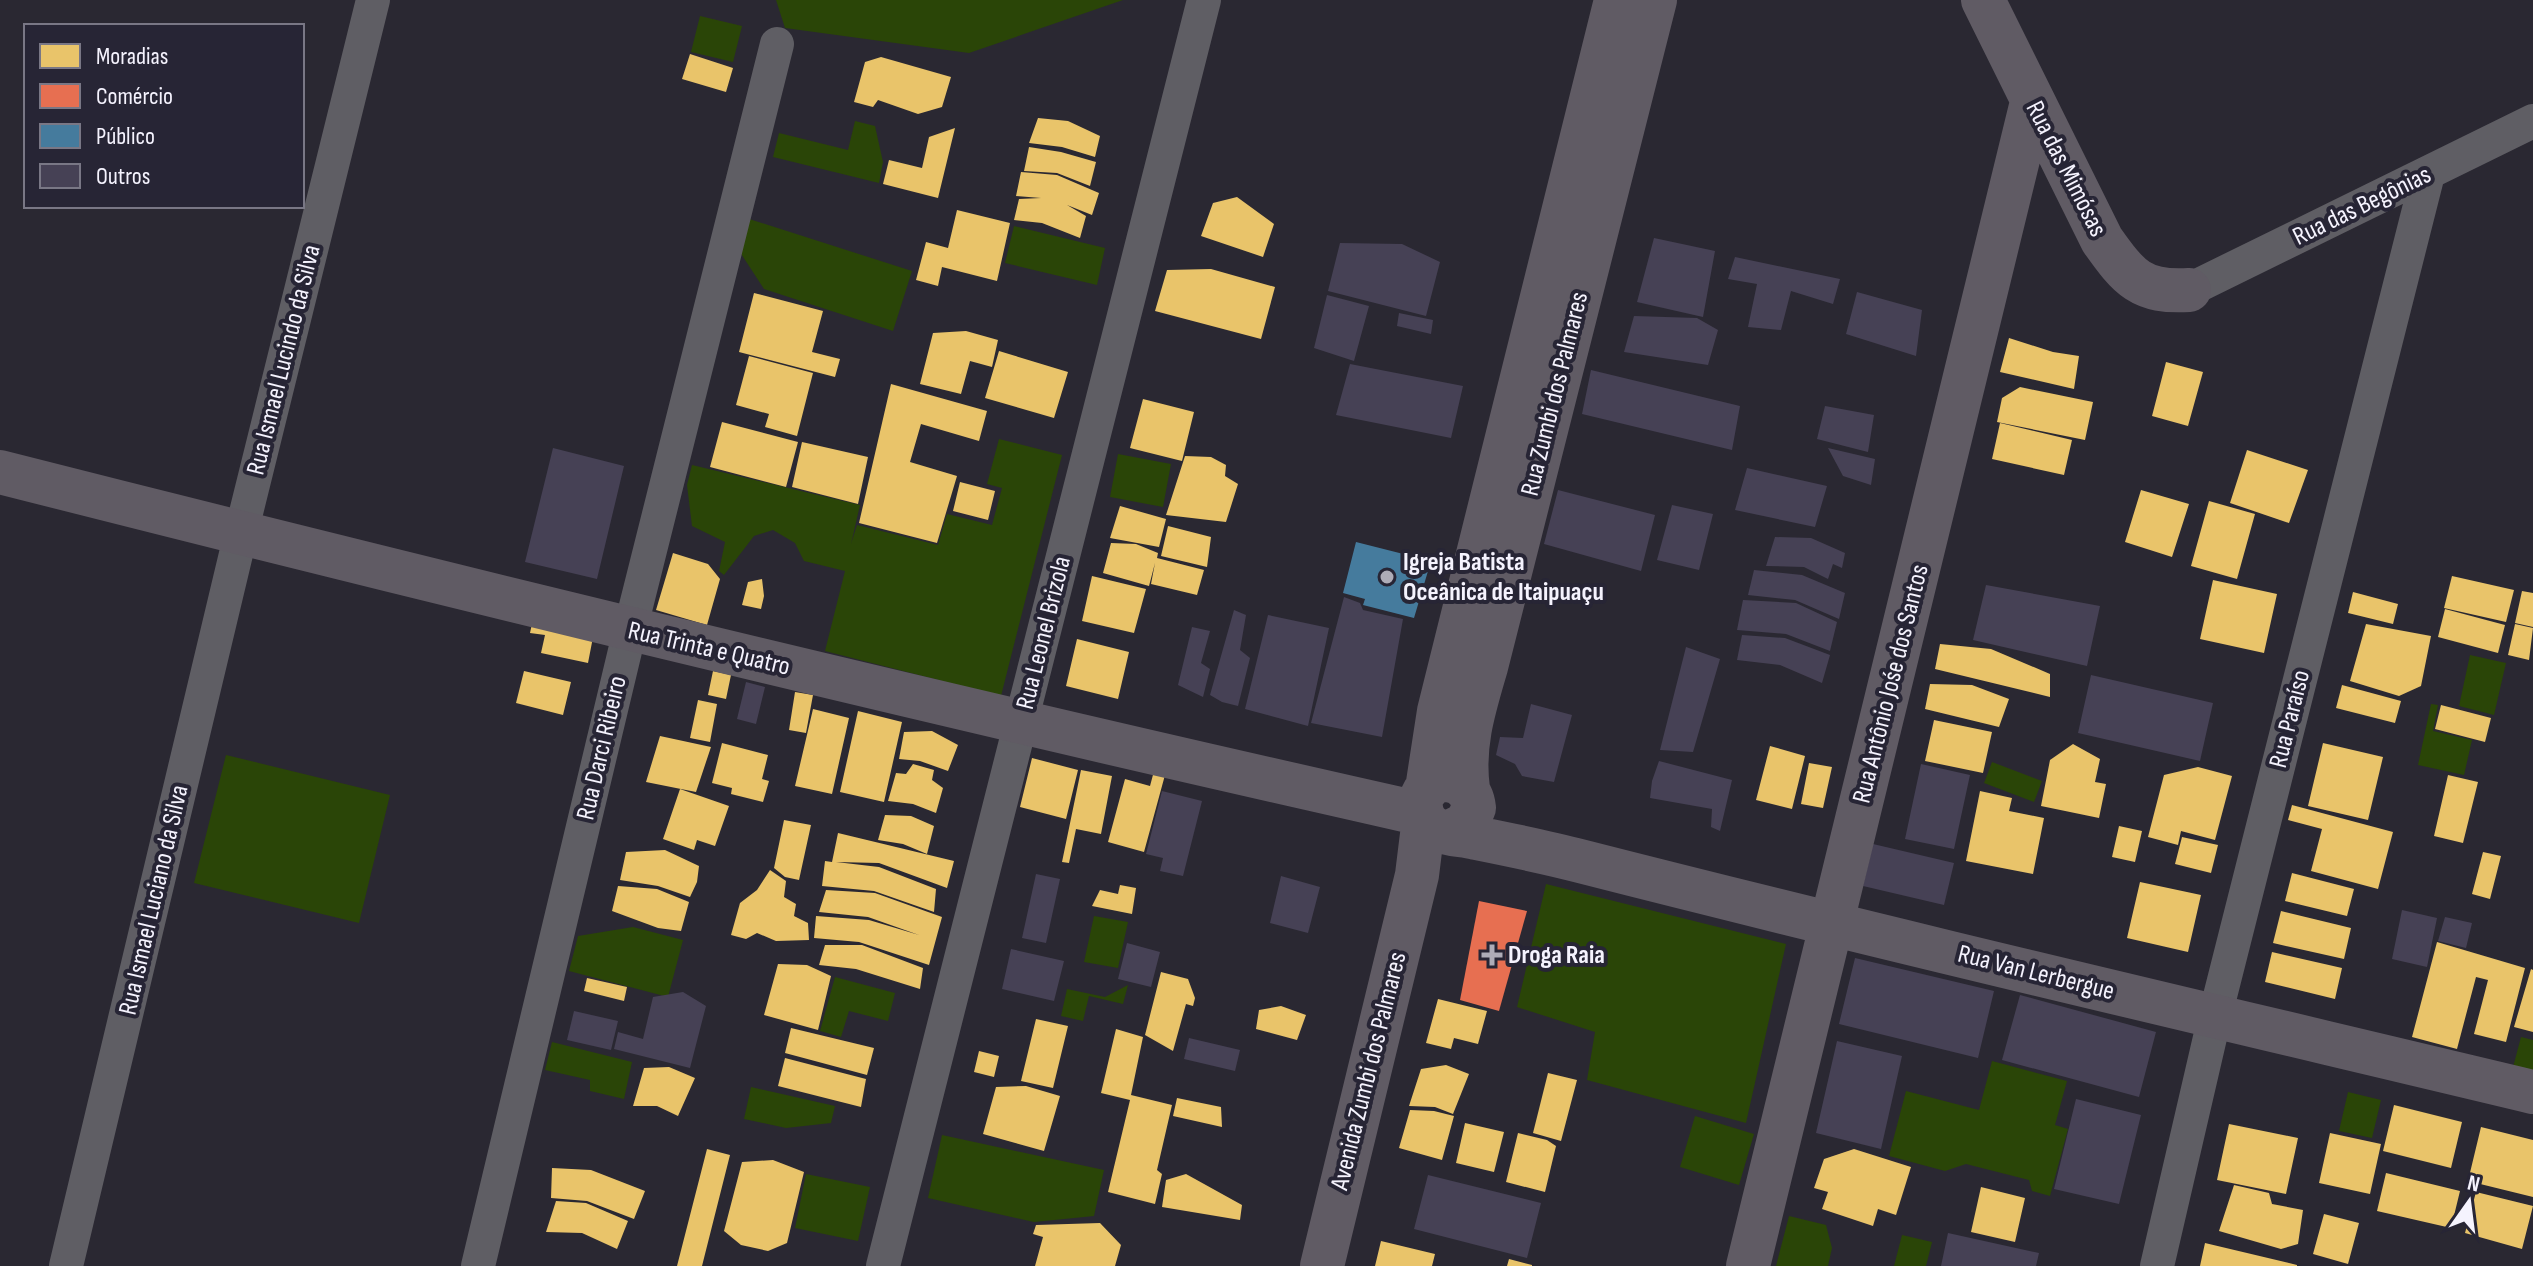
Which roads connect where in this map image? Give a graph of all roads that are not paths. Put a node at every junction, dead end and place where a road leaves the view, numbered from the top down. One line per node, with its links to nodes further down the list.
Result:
1 (373, 0): 12 (street, Rua Ismael Lucindo da Silva)
2 (1204, 0): 14 (street, Rua Leonel Brizola)
3 (1616, 0): 15 (street, Rua Zumbi dos Palmares)
4 (1655, 0): 15 (street, Rua Zumbi dos Palmares)
5 (1983, 0): 7 (street, Rua das Mimósas)
6 (777, 44): 13 (street, Rua Darci Ribeiro)
7 (2032, 102): 10 (street, Rua das Mimósas); 16 (street, Rua Antônio Jośe dos Santos)
8 (2533, 121): 9 (street, Rua das Begônias)
9 (2428, 174): 10 (street, Rua das Begônias); 17 (street, Rua Paraíso)
10 (2189, 290)
11 (0, 472): 12 (street, Rua Trinta e Quatro)
12 (241, 533): 13 (street, Rua Trinta e Quatro); 19 (street, Rua Ismael Luciano da Silva)
13 (630, 630): 14 (street, Rua Trinta e Quatro); 20 (street, Rua Darci Ribeiro)
14 (1022, 723): 15 (street, Rua Trinta e Quatro); 21 (street, Rua Leonel Brizola)
15 (1444, 810): 16 (street, Rua Van Lerbergue); 22 (street, Avenida Zumbi dos Palmares)
16 (1833, 925): 17 (street, Rua Van Lerbergue); 23 (street, Rua Antônio Jośe dos Santos)
17 (2215, 1016): 18 (street, Rua Van Lerbergue); 24 (street, Rua Paraíso)
18 (2533, 1092)
19 (66, 1266)
20 (478, 1266)
21 (883, 1266)
22 (1322, 1266)
23 (1748, 1266)
24 (2157, 1266)

